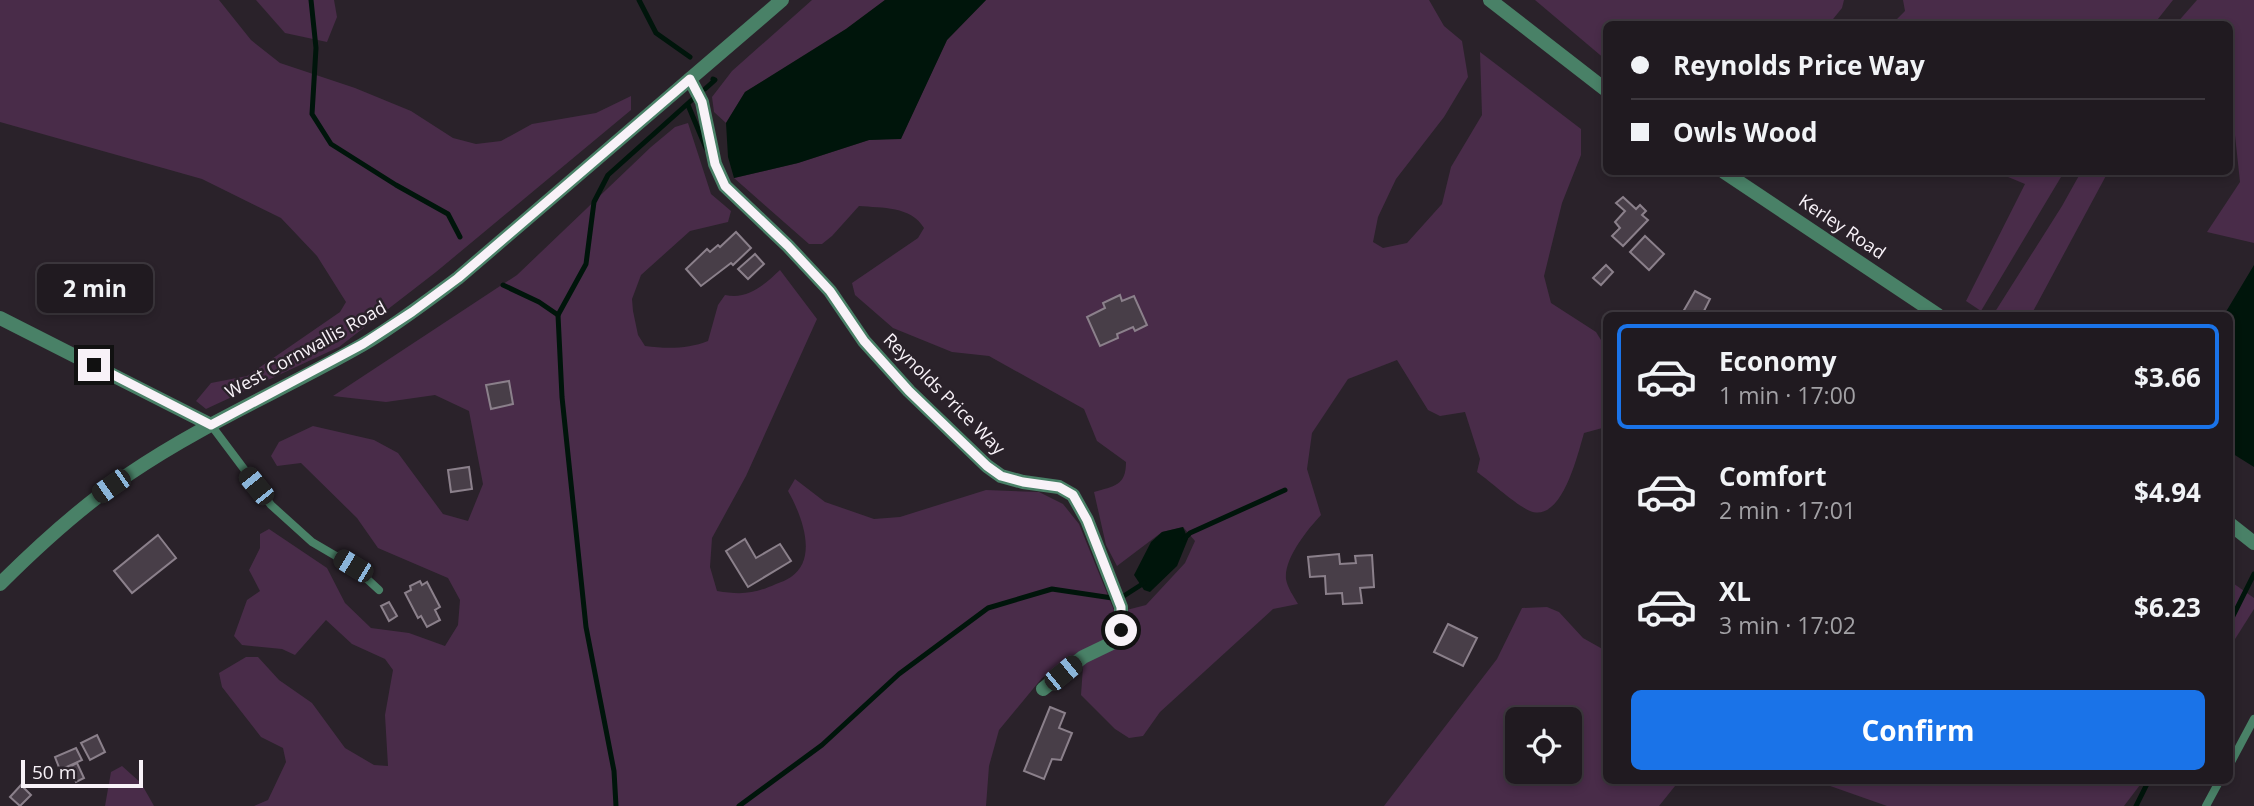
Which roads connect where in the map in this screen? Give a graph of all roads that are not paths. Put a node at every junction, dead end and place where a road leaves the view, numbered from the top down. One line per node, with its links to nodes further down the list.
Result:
1 (782, 0): 3 (street, West Cornwallis Road)
2 (1490, 0): 4 (street)
3 (690, 79): 8 (street, West Cornwallis Road); 13 (street, Reynolds Price Way)
4 (1603, 88)
5 (1728, 175): 6 (street, Kerley Road)
6 (1934, 312)
7 (0, 318): 8 (street)
8 (211, 425): 11 (street, West Cornwallis Road); 12 (lane)
9 (2233, 526): 10 (street)
10 (2254, 542)
11 (0, 584)
12 (379, 590)
13 (1043, 689)
14 (2254, 719): 15 (lane)
15 (2233, 758)
16 (2218, 784): 17 (lane)
17 (2206, 806)

